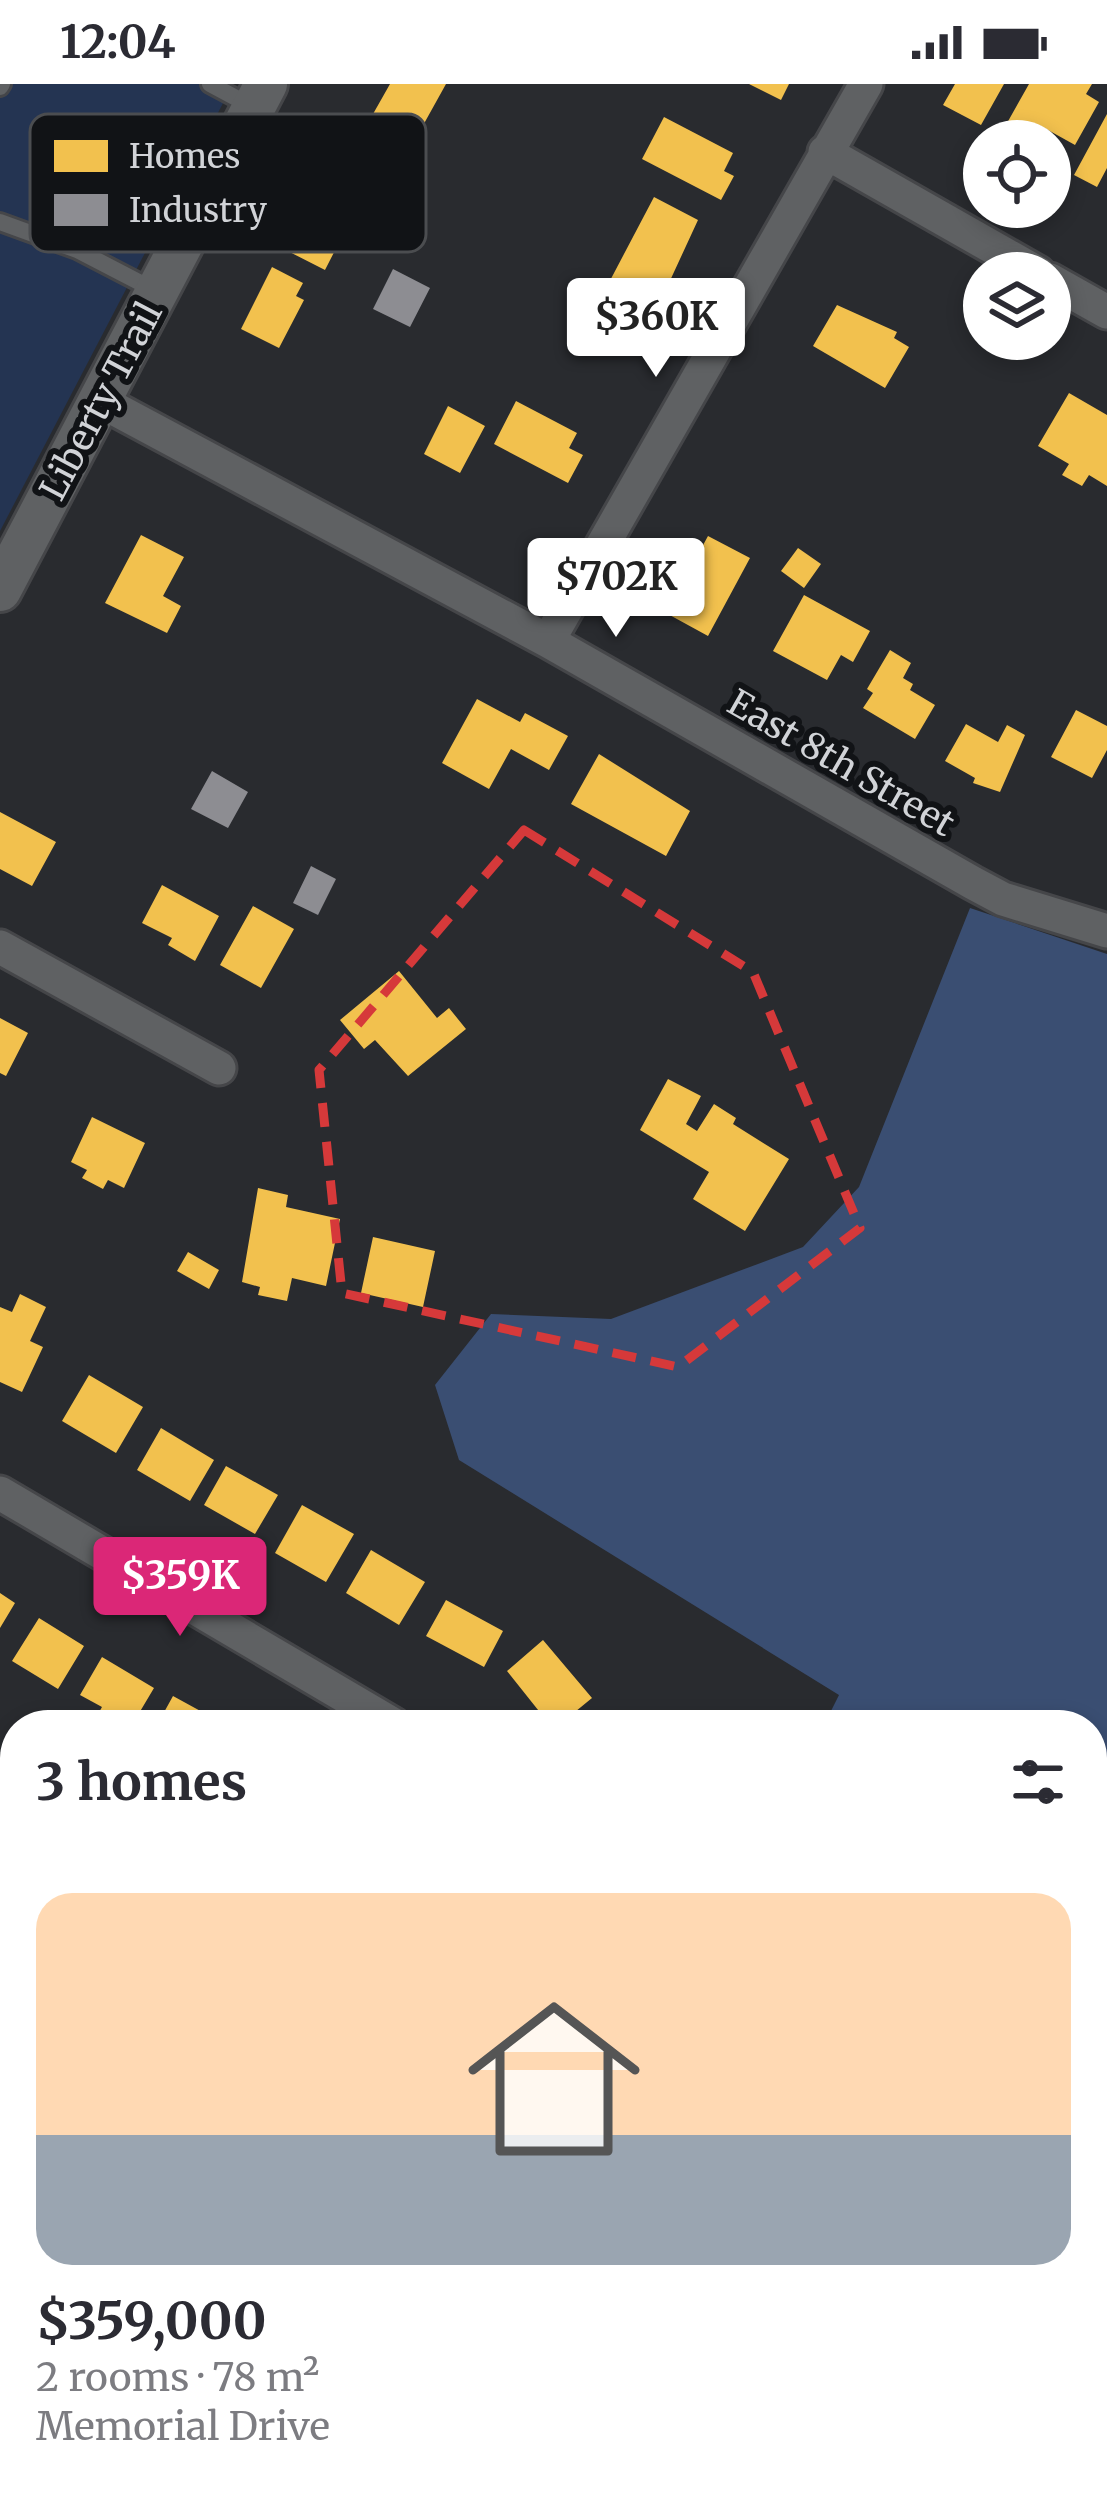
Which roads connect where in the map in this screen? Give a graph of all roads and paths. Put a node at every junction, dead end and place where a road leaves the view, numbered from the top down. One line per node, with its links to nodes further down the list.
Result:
1 (210, 84): 3 (lane)
2 (866, 84): 4 (street)
3 (260, 96)
4 (824, 152): 9 (street); 15 (street)
5 (0, 223): 6 (lane)
6 (30, 234)
7 (81, 252): 10 (lane)
8 (180, 252): 10 (street, Liberty Trail)
9 (1001, 252)
10 (159, 292): 13 (street, Liberty Trail)
11 (1071, 292): 12 (street)
12 (1107, 312)
13 (102, 402): 14 (street, Liberty Trail); 15 (street, East 8th Street)
14 (0, 590)
15 (548, 641): 16 (street, East 8th Street)
16 (1107, 931)
17 (0, 947): 18 (street)
18 (219, 1068)
19 (0, 1493): 20 (street)
20 (369, 1710)

